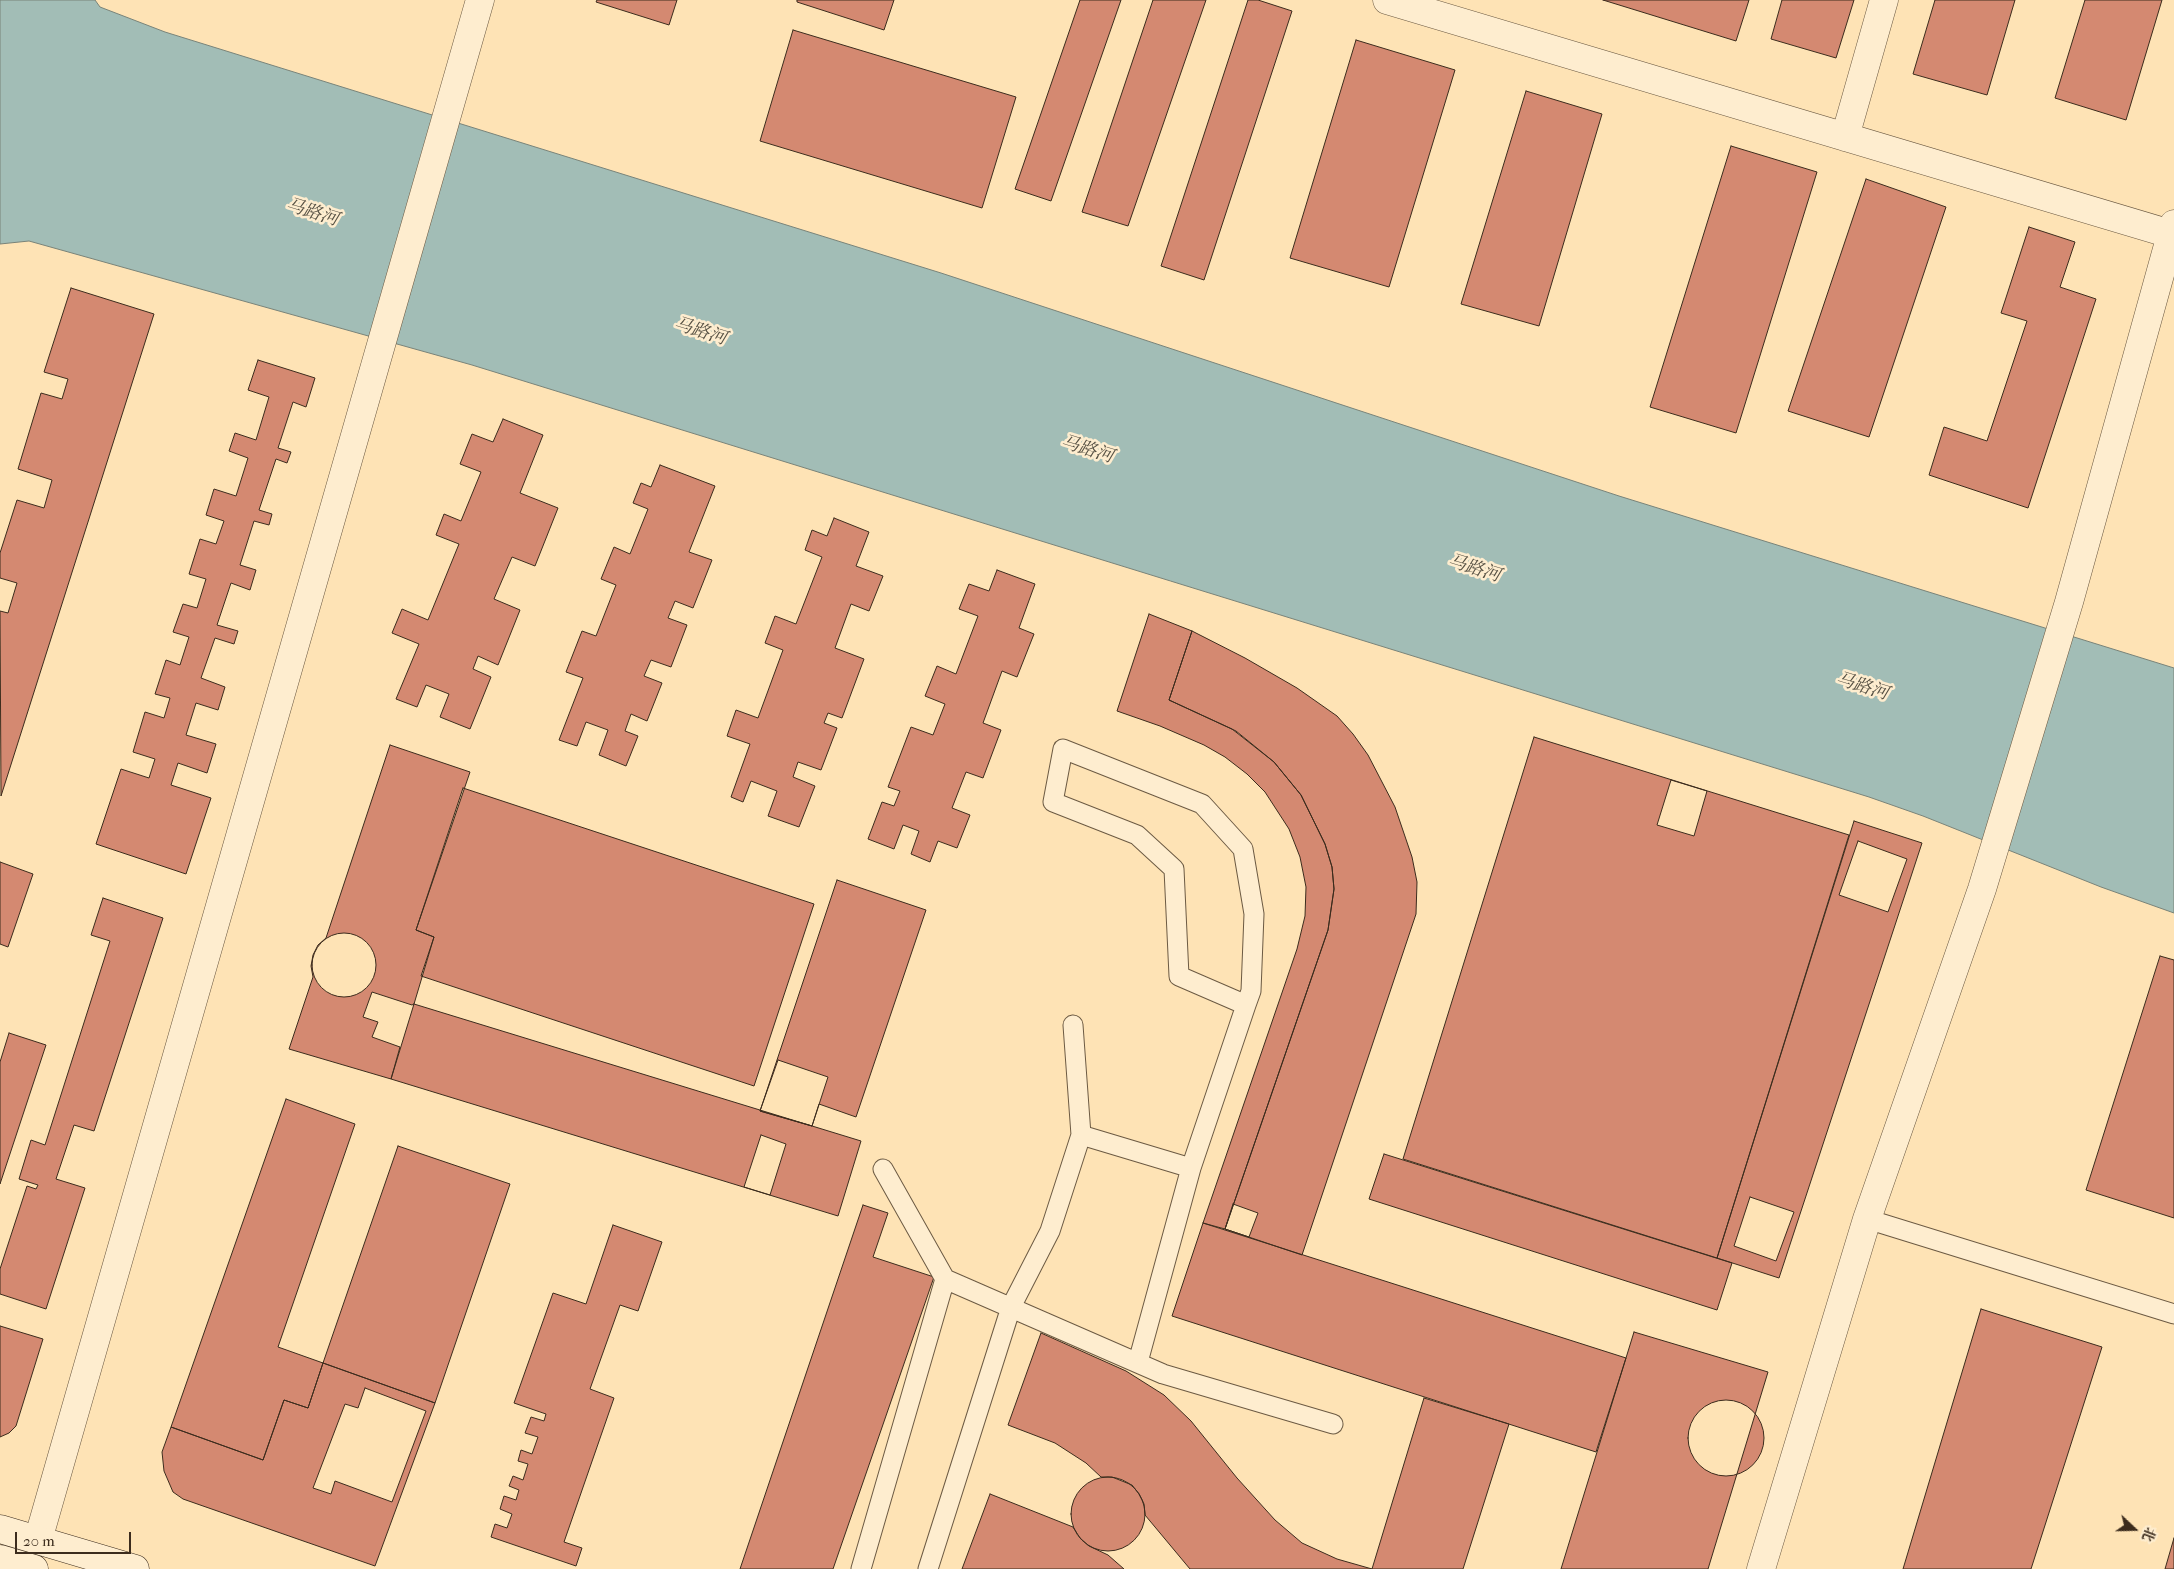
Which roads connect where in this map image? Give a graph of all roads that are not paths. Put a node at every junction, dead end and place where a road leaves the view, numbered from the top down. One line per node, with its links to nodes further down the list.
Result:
1 (480, 0): 18 (street)
2 (1387, 0): 4 (street)
3 (1884, 0): 4 (street)
4 (1845, 137): 5 (street)
5 (2173, 231): 11 (street)
6 (1246, 1005): 6 (lane); 9 (lane)
7 (1073, 1025): 8 (lane)
8 (1081, 1135): 9 (lane); 13 (lane)
9 (1191, 1168): 15 (lane)
10 (883, 1169): 12 (lane)
11 (1867, 1219): 14 (lane); 24 (street)
12 (946, 1279): 13 (lane); 22 (lane)
13 (1011, 1307): 15 (lane); 23 (lane)
14 (2174, 1314)
15 (1138, 1362): 16 (lane)
16 (1333, 1424)
17 (0, 1529): 18 (street)
18 (38, 1540): 21 (street)
19 (0, 1559): 20 (street)
20 (34, 1569)
21 (135, 1569)
22 (861, 1569)
23 (928, 1569)
24 (1761, 1569)

